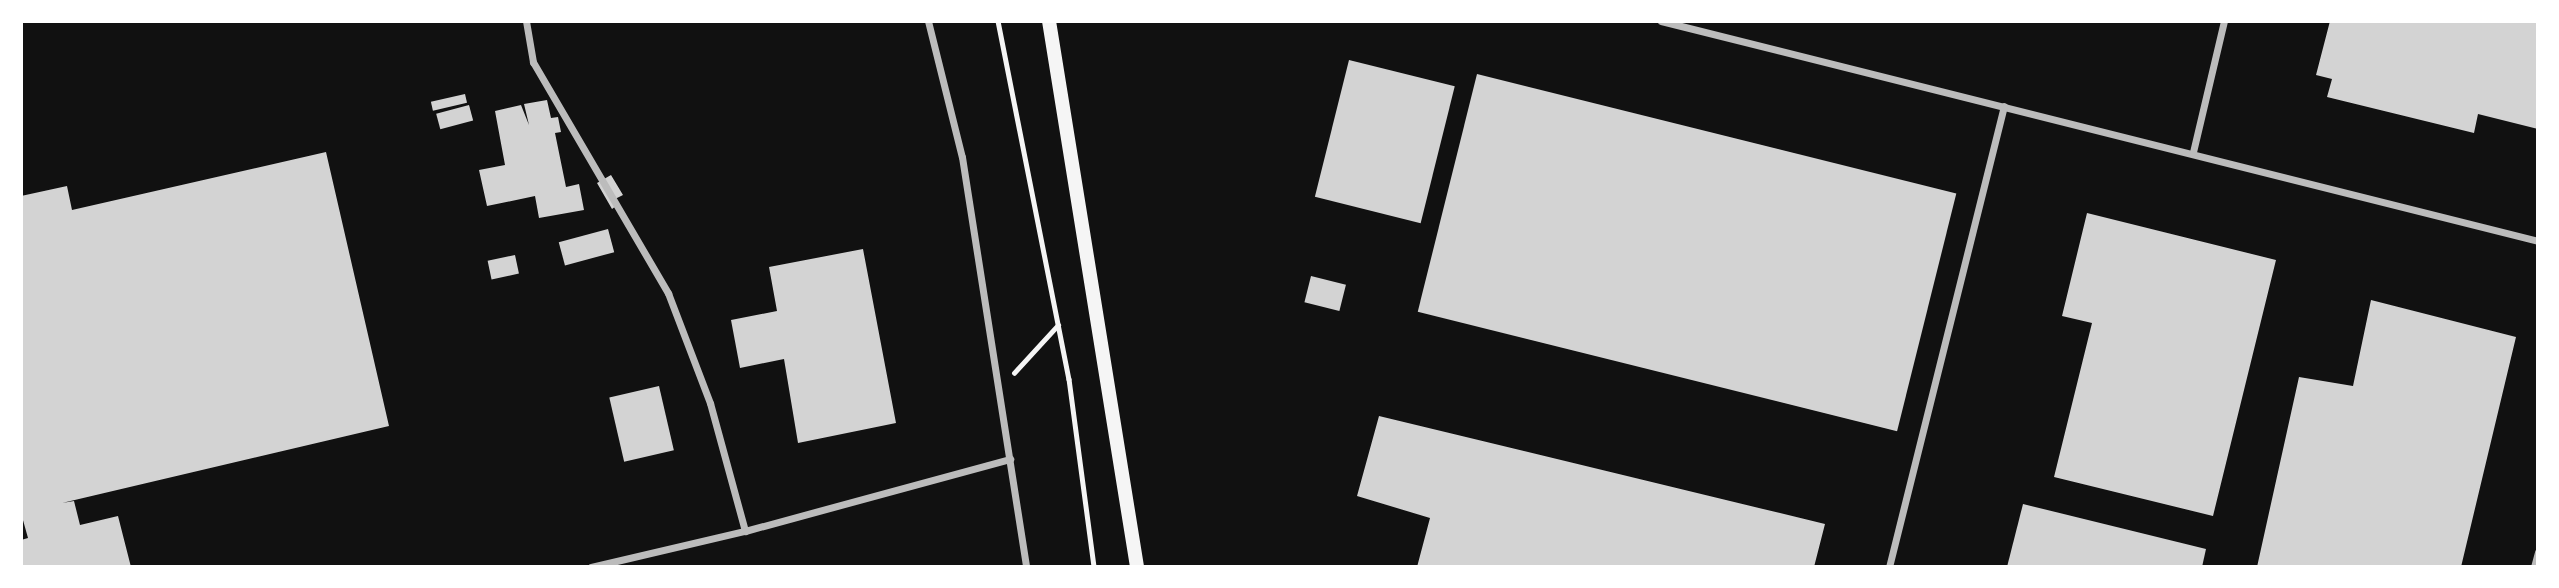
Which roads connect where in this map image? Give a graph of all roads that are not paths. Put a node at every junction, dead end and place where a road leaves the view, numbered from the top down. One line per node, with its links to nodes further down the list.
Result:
1 (527, 21): 10 (street)
2 (928, 21): 9 (street)
3 (1049, 21): 14 (main road)
4 (1661, 21): 6 (street)
5 (2224, 21): 7 (street)
6 (2004, 106): 7 (street); 15 (street)
7 (2193, 152): 8 (street)
8 (2538, 241)
9 (1010, 459): 10 (street); 13 (street)
10 (745, 531): 12 (street)
11 (2538, 551): 16 (street)
12 (591, 567)
13 (1026, 567)
14 (1137, 567)
15 (1889, 567)
16 (2535, 567)

